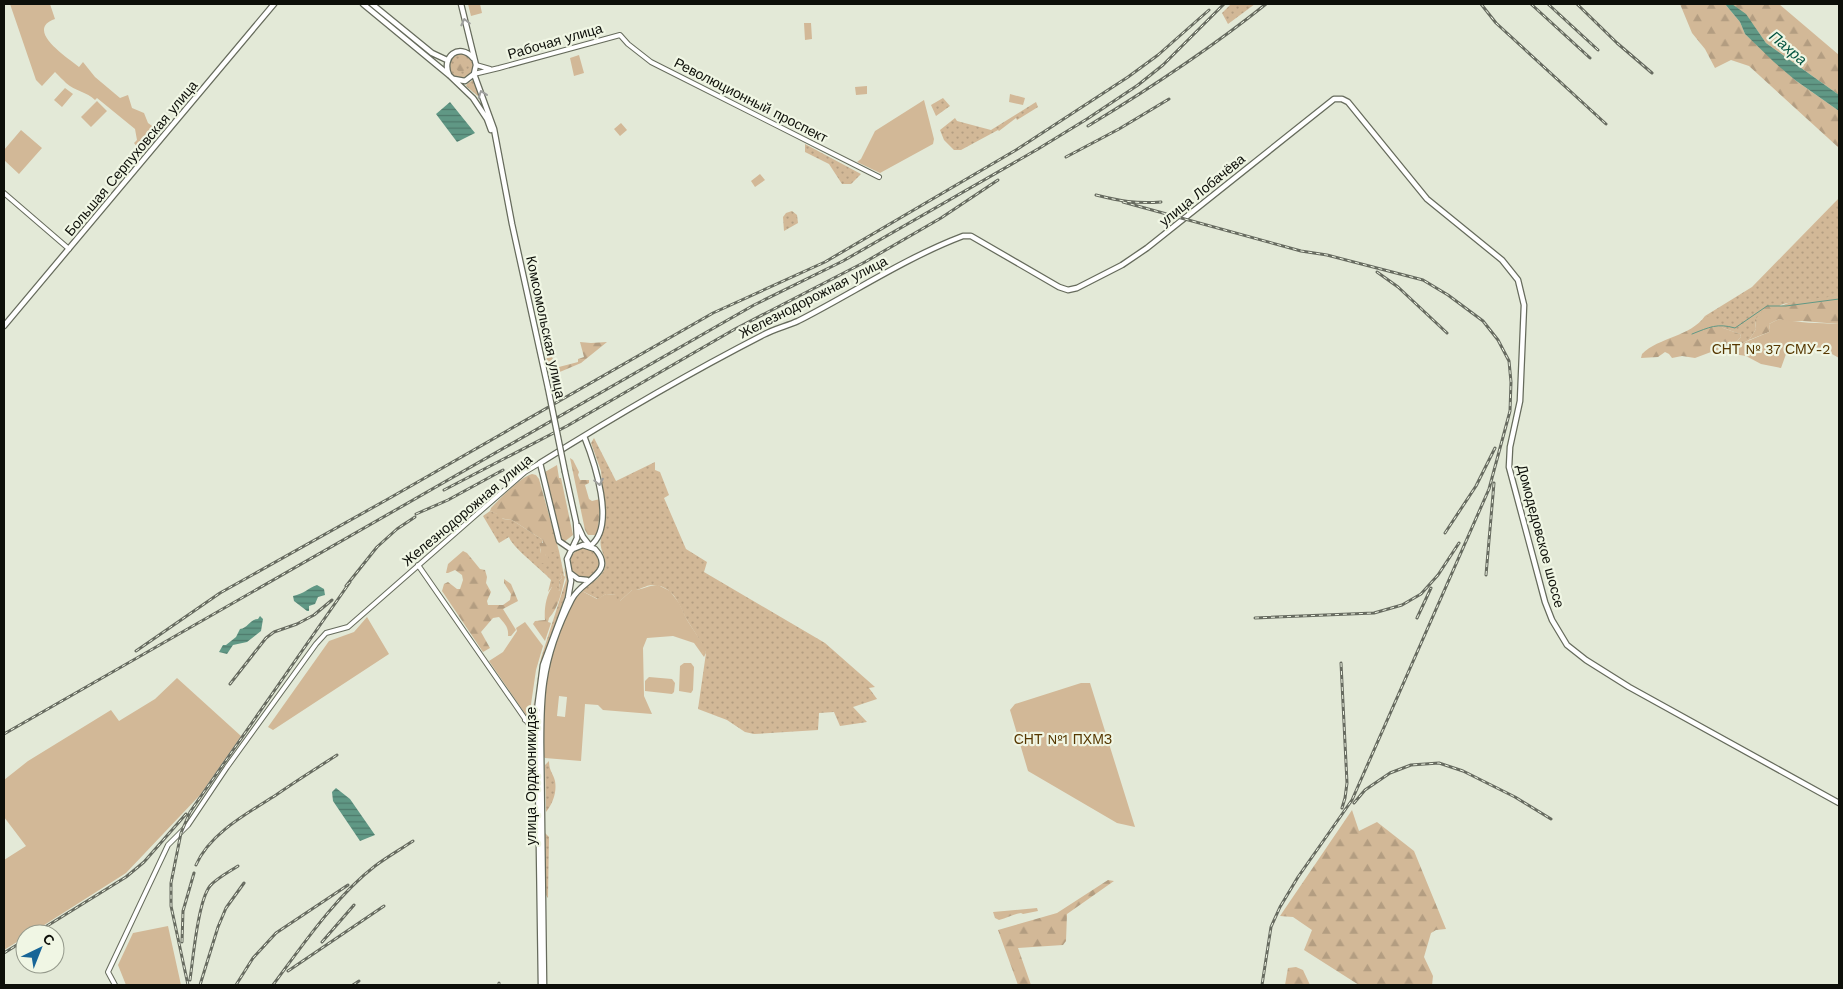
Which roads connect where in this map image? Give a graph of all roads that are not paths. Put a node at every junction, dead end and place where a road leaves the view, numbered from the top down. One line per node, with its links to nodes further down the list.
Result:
1 (274, 4): 16 (main road, Большая Серпуховская улица)
2 (363, 4): 11 (main road, Комсомольская улица)
3 (372, 4): 7 (main road)
4 (461, 4): 6 (main road, one-way to 4)
5 (620, 35): 9 (street, Рабочая улица); 14 (street, Революционный проспект)
6 (474, 59): 7 (main road); 8 (main road)
7 (447, 60): 11 (main road)
8 (476, 65): 9 (street, Рабочая улица); 10 (main road)
9 (495, 69): 10 (street, Рабочая улица)
10 (474, 74): 11 (main road); 13 (main road, Комсомольская улица, one-way to 10)
11 (451, 77): 13 (main road, Комсомольская улица)
12 (1342, 98): 17 (main road, улица Лобачёва); 30 (main road, Домодедовское шоссе)
13 (494, 138): 21 (main road, Комсомольская улица, bridge)
14 (879, 177)
15 (4, 193): 16 (street)
16 (69, 249): 18 (main road, Большая Серпуховская улица)
17 (1068, 290): 19 (main road, Железнодорожная улица)
18 (4, 326)
19 (584, 436): 20 (main road, Железнодорожная улица); 22 (main road, one-way to 22)
20 (540, 463): 23 (main road); 24 (street, Железнодорожная улица)
21 (576, 522): 22 (main road, Комсомольская улица); 23 (main road, Комсомольская улица)
22 (590, 546): 23 (main road); 26 (main road)
23 (572, 550): 25 (main road)
24 (418, 565): 27 (street, улица Орджоникидзе); 31 (street, Железнодорожная улица)
25 (568, 570): 26 (main road); 28 (main road, улица Орджоникидзе)
26 (591, 580): 32 (main road, улица Орджоникидзе)
27 (524, 719): 28 (street, улица Орджоникидзе); 29 (street, улица Орджоникидзе)
28 (537, 719): 29 (main road, улица Орджоникидзе)
29 (536, 736): 32 (main road, улица Орджоникидзе)
30 (1839, 802)
31 (115, 985)
32 (543, 985)

